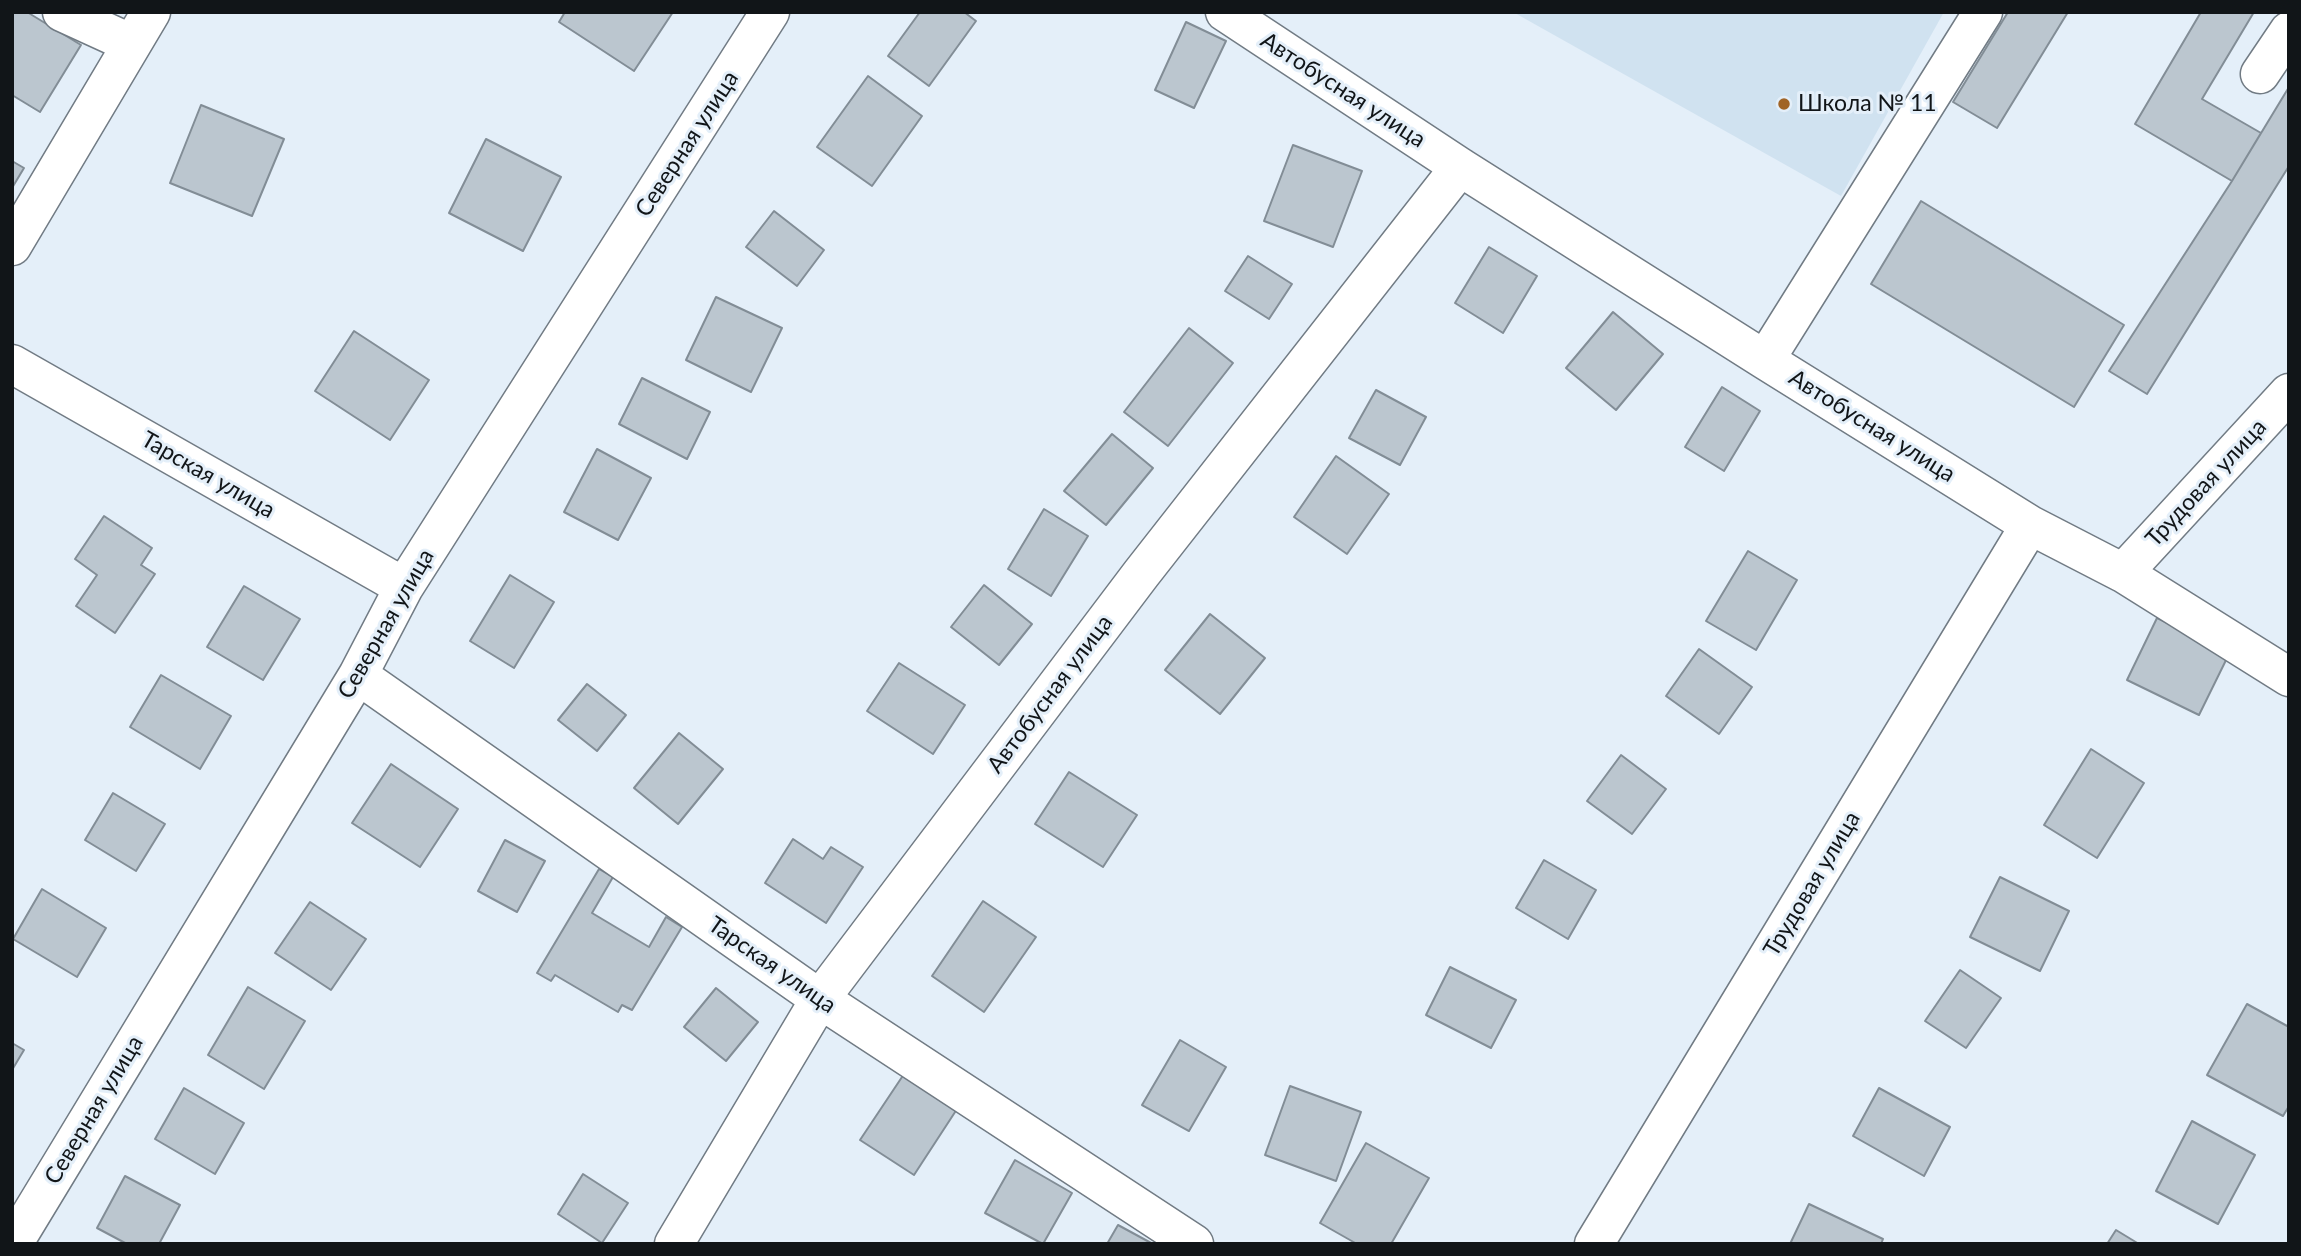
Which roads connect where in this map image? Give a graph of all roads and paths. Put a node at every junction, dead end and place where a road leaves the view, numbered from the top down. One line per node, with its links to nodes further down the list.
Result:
1 (62, 12): 5 (street)
2 (771, 12): 15 (street, Северная улица)
3 (1225, 12): 8 (street, Автобусная улица)
4 (1983, 12): 10 (street)
5 (142, 28): 9 (street)
6 (2289, 31): 7 (street)
7 (2260, 74)
8 (1460, 167): 10 (street, Автобусная улица); 18 (street, Автобусная улица)
9 (12, 246)
10 (1765, 360): 13 (street, Автобусная улица)
11 (12, 364): 15 (street, Тарская улица)
12 (2289, 393): 14 (street, Трудовая улица)
13 (2031, 525): 14 (street, Автобусная улица); 22 (street, Трудовая улица)
14 (2123, 573): 17 (street, Автобусная улица)
15 (404, 587): 16 (street, Северная улица)
16 (358, 675): 18 (street, Тарская улица); 19 (street, Северная улица)
17 (2289, 677)
18 (820, 999): 20 (street, Автобусная улица); 21 (street, Тарская улица)
19 (13, 1244)
20 (674, 1244)
21 (1194, 1244)
22 (1594, 1244)

